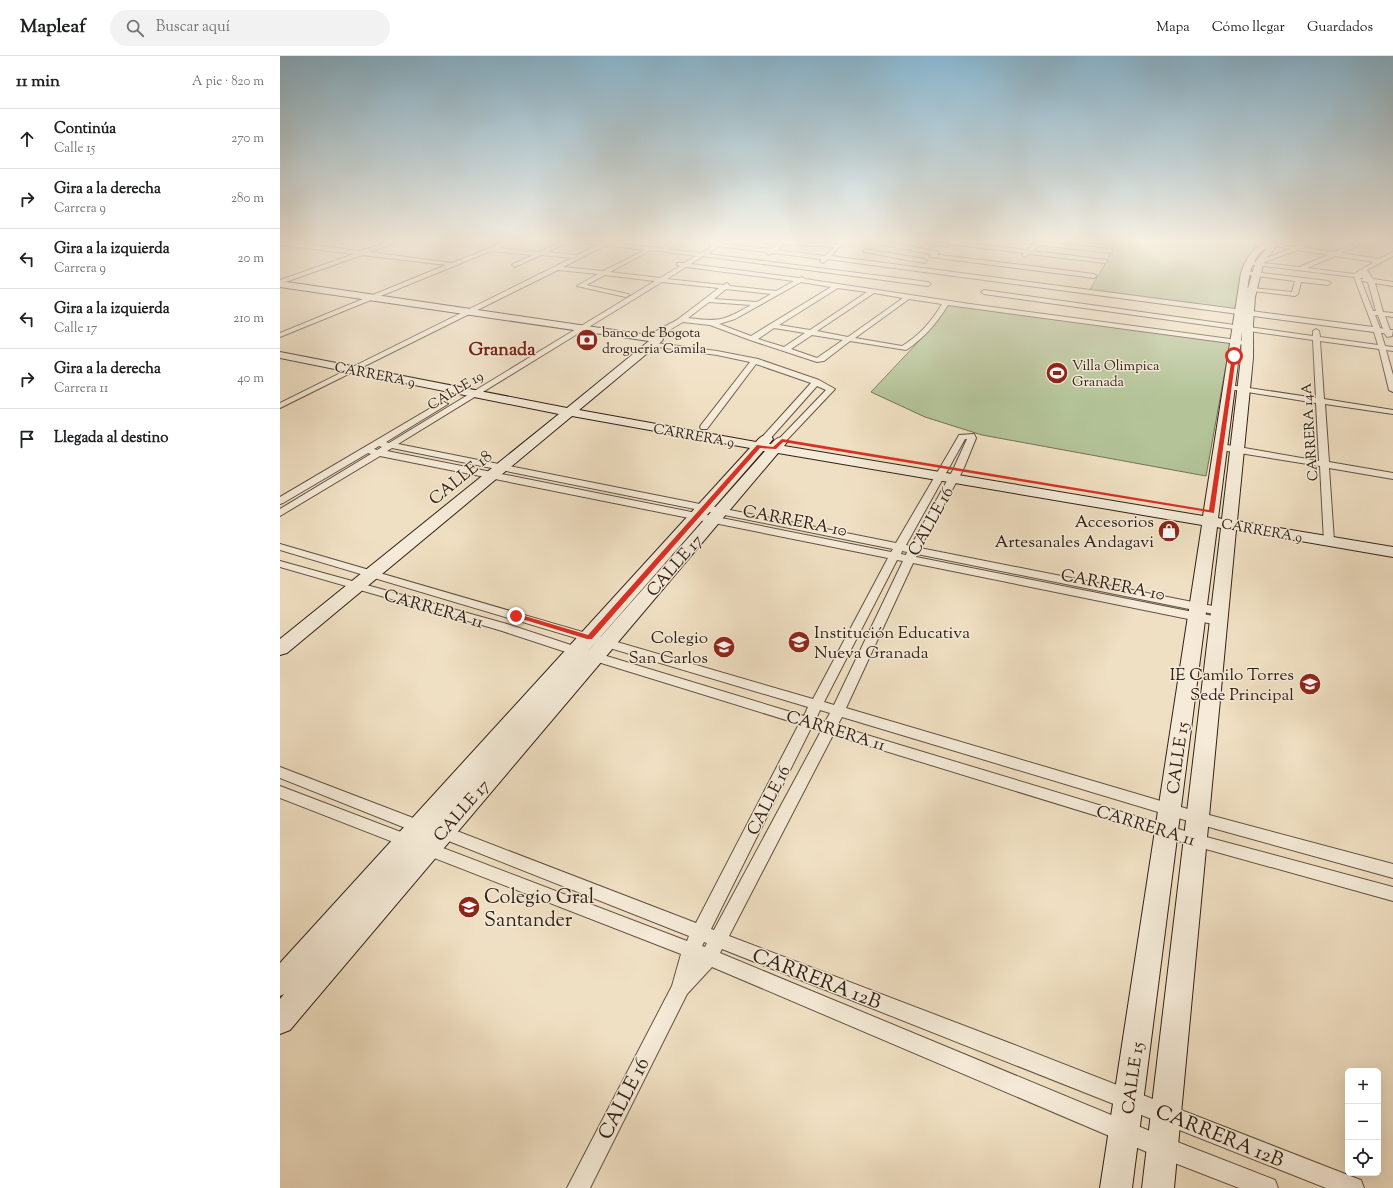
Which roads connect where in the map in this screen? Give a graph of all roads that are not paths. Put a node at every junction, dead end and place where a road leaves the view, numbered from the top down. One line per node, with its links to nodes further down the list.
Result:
1 (320, 294): 23 (street)
2 (335, 294): 23 (street)
3 (374, 294): 23 (street)
4 (375, 294): 23 (street)
5 (498, 294): 30 (street)
6 (502, 294): 30 (street)
7 (613, 294): 22 (street)
8 (632, 294): 22 (street, CALLE 19)
9 (637, 294): 22 (street, CALLE 19)
10 (716, 294): 25 (street, CALLE 18)
11 (776, 294): 27 (street)
12 (824, 294): 37 (street)
13 (869, 294): 42 (street)
14 (916, 294): 48 (street)
15 (924, 294): 26 (street)
16 (982, 294): 24 (street)
17 (1100, 294): 21 (street)
18 (1247, 294): 28 (street, CALLE 15)
19 (1364, 294): 29 (street)
20 (1374, 294): 31 (street)
21 (1116, 296): 28 (street); 33 (street)
22 (627, 297): 40 (street, CALLE 19); 40 (street, CALLE 19)
23 (362, 299): 30 (street); 39 (street); 43 (street)
24 (977, 299): 26 (street); 33 (street); 33 (street)
25 (708, 300): 27 (street); 34 (street, CALLE 18)
26 (946, 302): 48 (street)
27 (757, 304): 36 (street)
28 (1244, 312): 35 (street); 44 (street, CALLE 15)
29 (1371, 312): 31 (street); 38 (street)
30 (462, 313): 40 (street); 55 (street)
31 (1380, 313): 32 (street); 41 (street)
32 (1393, 315)
33 (1099, 316): 44 (street); 44 (street)
34 (683, 320): 36 (street); 46 (street, CALLE 18)
35 (1315, 322): 38 (street); 45 (street, CARRERA 14A)
36 (711, 323): 47 (street)
37 (773, 326): 42 (street); 47 (street)
38 (1377, 329): 41 (street); 49 (street)
39 (280, 330)
40 (574, 330): 46 (street); 58 (street, CALLE 19); 58 (street, CALLE 19)
41 (1390, 331): 51 (street)
42 (811, 332): 48 (street); 52 (street)
43 (280, 335)
44 (1241, 335): 45 (street); 57 (street, CALLE 15)
45 (1316, 338): 49 (street); 61 (street, CARRERA 14A)
46 (652, 339): 54 (street); 63 (street, CALLE 18)
47 (752, 339): 52 (street)
48 (850, 339): 52 (street)
49 (1380, 347): 51 (street); 59 (street)
50 (280, 349): 55 (street, CARRERA 9)
51 (1393, 349)
52 (785, 350)
53 (280, 355): 55 (street, CARRERA 9)
54 (754, 361): 56 (street); 65 (street)
55 (353, 367): 58 (street, CARRERA 9); 60 (street); 62 (street)
56 (816, 382): 66 (street, CALLE 17); 66 (street, CALLE 17)
57 (1236, 388): 61 (street); 69 (street, CALLE 15)
58 (474, 390): 63 (street, CARRERA 9); 67 (street, CALLE 19); 68 (street, CALLE 19)
59 (1393, 390)
60 (280, 399)
61 (1320, 401): 64 (street); 72 (street, CARRERA 14A)
62 (280, 406)
63 (567, 408): 65 (street, CARRERA 9); 66 (street, CARRERA 9); 73 (street, CALLE 18)
64 (1393, 412)
65 (704, 427): 66 (street, CARRERA 9)
66 (770, 443): 74 (street, CARRERA 9); 78 (street, CALLE 17)
67 (391, 445): 68 (street, CALLE 19); 70 (street, CARRERA 10)
68 (379, 447): 71 (street, CARRERA 10); 76 (street, CARRERA 10); 77 (street, CALLE 19)
69 (1229, 449): 72 (street); 79 (street, CALLE 15)
70 (438, 454): 71 (street); 73 (street, CARRERA 10)
71 (425, 461): 73 (street, CARRERA 10)
72 (1324, 464): 75 (street); 80 (street, CARRERA 14A)
73 (491, 470): 78 (street, CARRERA 10); 87 (street, CALLE 18)
74 (949, 473): 79 (street, CARRERA 9); 83 (street, CALLE 16); 85 (street, CALLE 16)
75 (1393, 476)
76 (280, 502)
77 (280, 513)
78 (709, 514): 83 (street, CARRERA 10); 94 (street, CALLE 17)
79 (1220, 518): 80 (street, CARRERA 9); 89 (street, CALLE 15); 91 (street, CALLE 15)
80 (1329, 536): 81 (street, CARRERA 9); 84 (street, CARRERA 9)
81 (1393, 542)
82 (280, 547): 87 (street, CARRERA 11)
83 (897, 552): 85 (street, CARRERA 10); 96 (street, CALLE 16)
84 (1393, 552)
85 (911, 554): 89 (street, CARRERA 10); 97 (street, CALLE 16)
86 (280, 564): 88 (street, CARRERA 11)
87 (365, 572): 88 (street, CALLE 18); 90 (street, CARRERA 11)
88 (350, 584): 92 (street, CARRERA 11); 93 (street, CALLE 18); 95 (street, CALLE 18)
89 (1198, 612): 91 (street, CARRERA 10); 102 (street, CALLE 15)
90 (516, 616): 92 (street); 94 (street, CARRERA 11)
91 (1219, 616): 103 (street, CALLE 15)
92 (503, 627): 94 (street, CARRERA 11)
93 (280, 634)
94 (592, 647): 96 (street, CARRERA 11); 98 (street, CARRERA 11); 104 (street, CALLE 17); 105 (street, CALLE 17)
95 (280, 649)
96 (816, 705): 97 (street, CARRERA 11); 98 (street, CALLE 16)
97 (838, 711): 99 (street, CALLE 16); 102 (street, CARRERA 11)
98 (808, 722): 99 (street, CARRERA 11); 109 (street, CALLE 16)
99 (829, 728): 102 (street, CARRERA 11); 110 (street, CALLE 16)
100 (280, 772): 105 (street, CARRERA 12B)
101 (280, 792): 105 (street, CARRERA 12B)
102 (1169, 821): 103 (street, CARRERA 11); 103 (street, CARRERA 11); 116 (street, CALLE 15)
103 (1196, 829): 107 (street, CARRERA 11); 108 (street, CARRERA 11); 117 (street, CALLE 15)
104 (443, 832): 105 (street, CARRERA 12B); 106 (street, CALLE 17); 109 (street, CARRERA 12B)
105 (413, 834): 106 (street, CARRERA 12B); 113 (street, CALLE 17)
106 (428, 849): 111 (street, CARRERA 12B); 115 (street, CALLE 17)
107 (1393, 871)
108 (1393, 894)
109 (700, 934): 110 (street, CARRERA 12B); 111 (street, CALLE 16)
110 (718, 940): 112 (street, CALLE 16); 116 (street, CARRERA 12B)
111 (691, 951): 112 (street, CARRERA 12B); 114 (street, CALLE 16)
112 (709, 957): 114 (street, CALLE 16); 118 (street, CARRERA 12B)
113 (280, 983)
114 (680, 988): 120 (street, CALLE 16)
115 (280, 1020)
116 (1129, 1098): 117 (street, CARRERA 12B); 118 (street, CALLE 15)
117 (1166, 1113): 119 (street, CALLE 15); 124 (street, CARRERA 12B)
118 (1124, 1131): 119 (street, CARRERA 12B); 121 (street, CALLE 15)
119 (1162, 1147): 122 (street, CALLE 15); 123 (street, CARRERA 12B)
120 (578, 1188)
121 (1116, 1188)
122 (1158, 1188)
123 (1267, 1188)
124 (1353, 1188)

